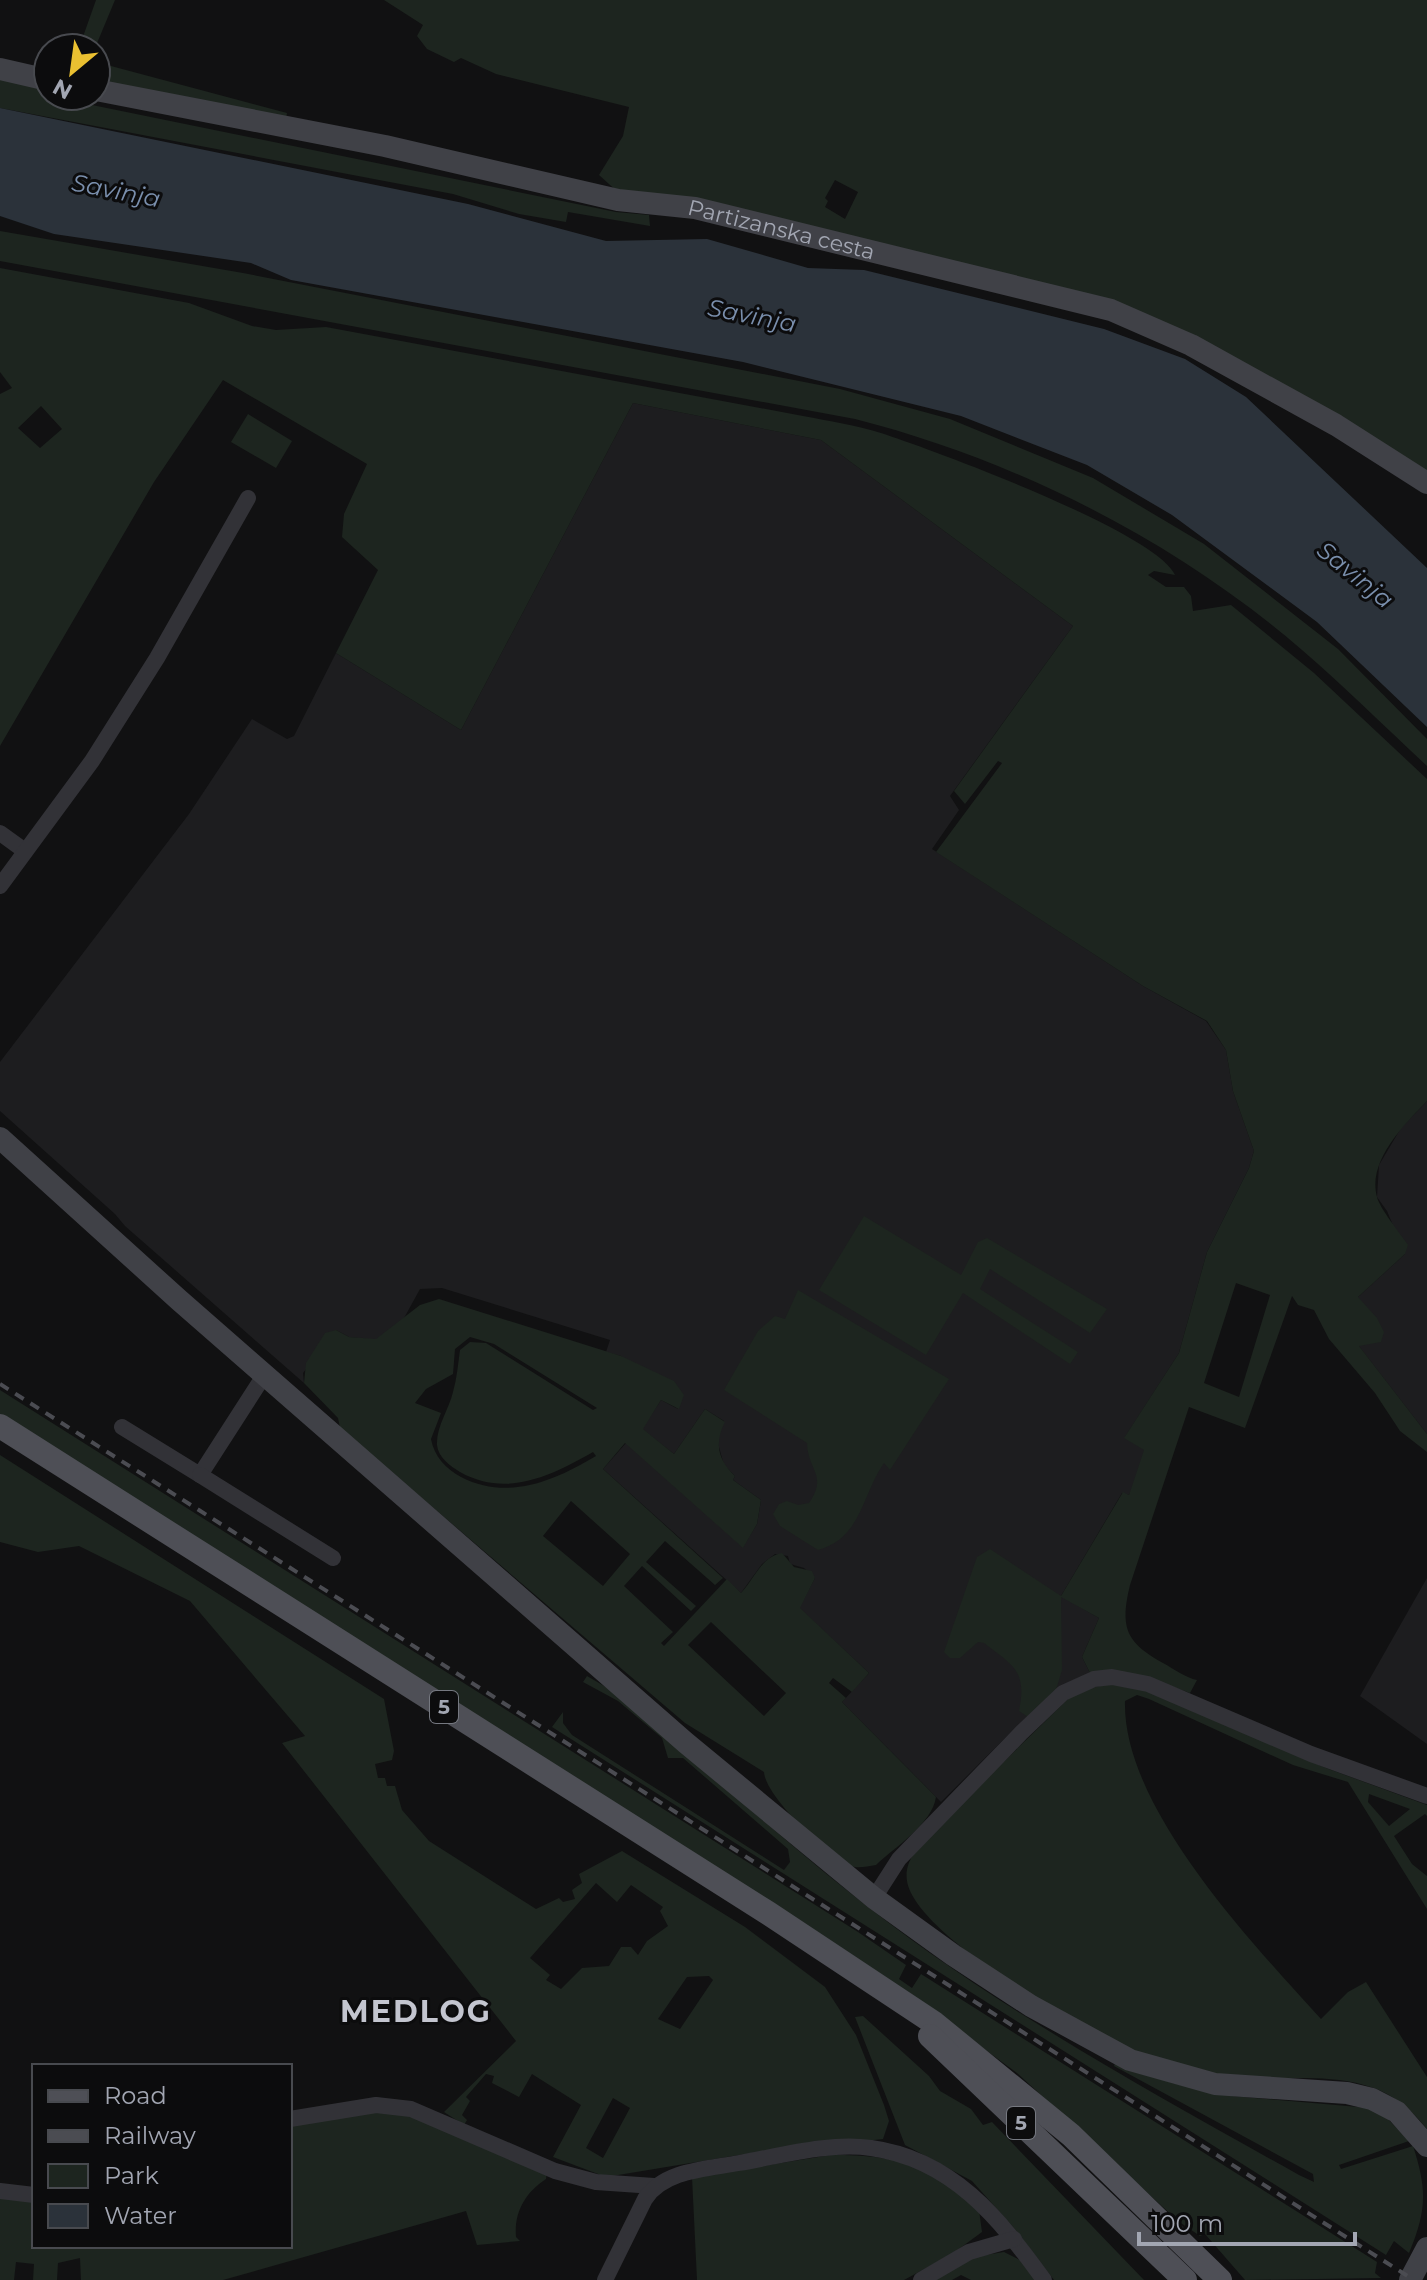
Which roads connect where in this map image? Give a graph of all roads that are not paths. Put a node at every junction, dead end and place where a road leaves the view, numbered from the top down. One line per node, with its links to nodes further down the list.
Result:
1 (0, 69): 2 (street)
2 (32, 76)
3 (112, 93): 4 (street, Partizanska cesta)
4 (1427, 483)
5 (248, 498): 7 (street)
6 (0, 833): 7 (street)
7 (25, 851): 8 (street)
8 (0, 886)
9 (0, 1138): 10 (street)
10 (265, 1374): 13 (street); 16 (street)
11 (0, 1426): 17 (main road, 5)
12 (122, 1427): 13 (street)
13 (200, 1475): 14 (street)
14 (333, 1558)
15 (1427, 1796): 16 (street)
16 (874, 1898): 19 (street)
17 (887, 1991): 28 (main road, 5); 29 (main road, 5)
18 (292, 2119): 20 (street)
19 (1427, 2146)
20 (654, 2186): 23 (street); 25 (street)
21 (0, 2191): 22 (street)
22 (32, 2195)
23 (1014, 2239): 26 (street); 27 (street)
24 (1427, 2248): 30 (street)
25 (605, 2280)
26 (921, 2280)
27 (1044, 2280)
28 (1185, 2280)
29 (1220, 2280)
30 (1410, 2280)

